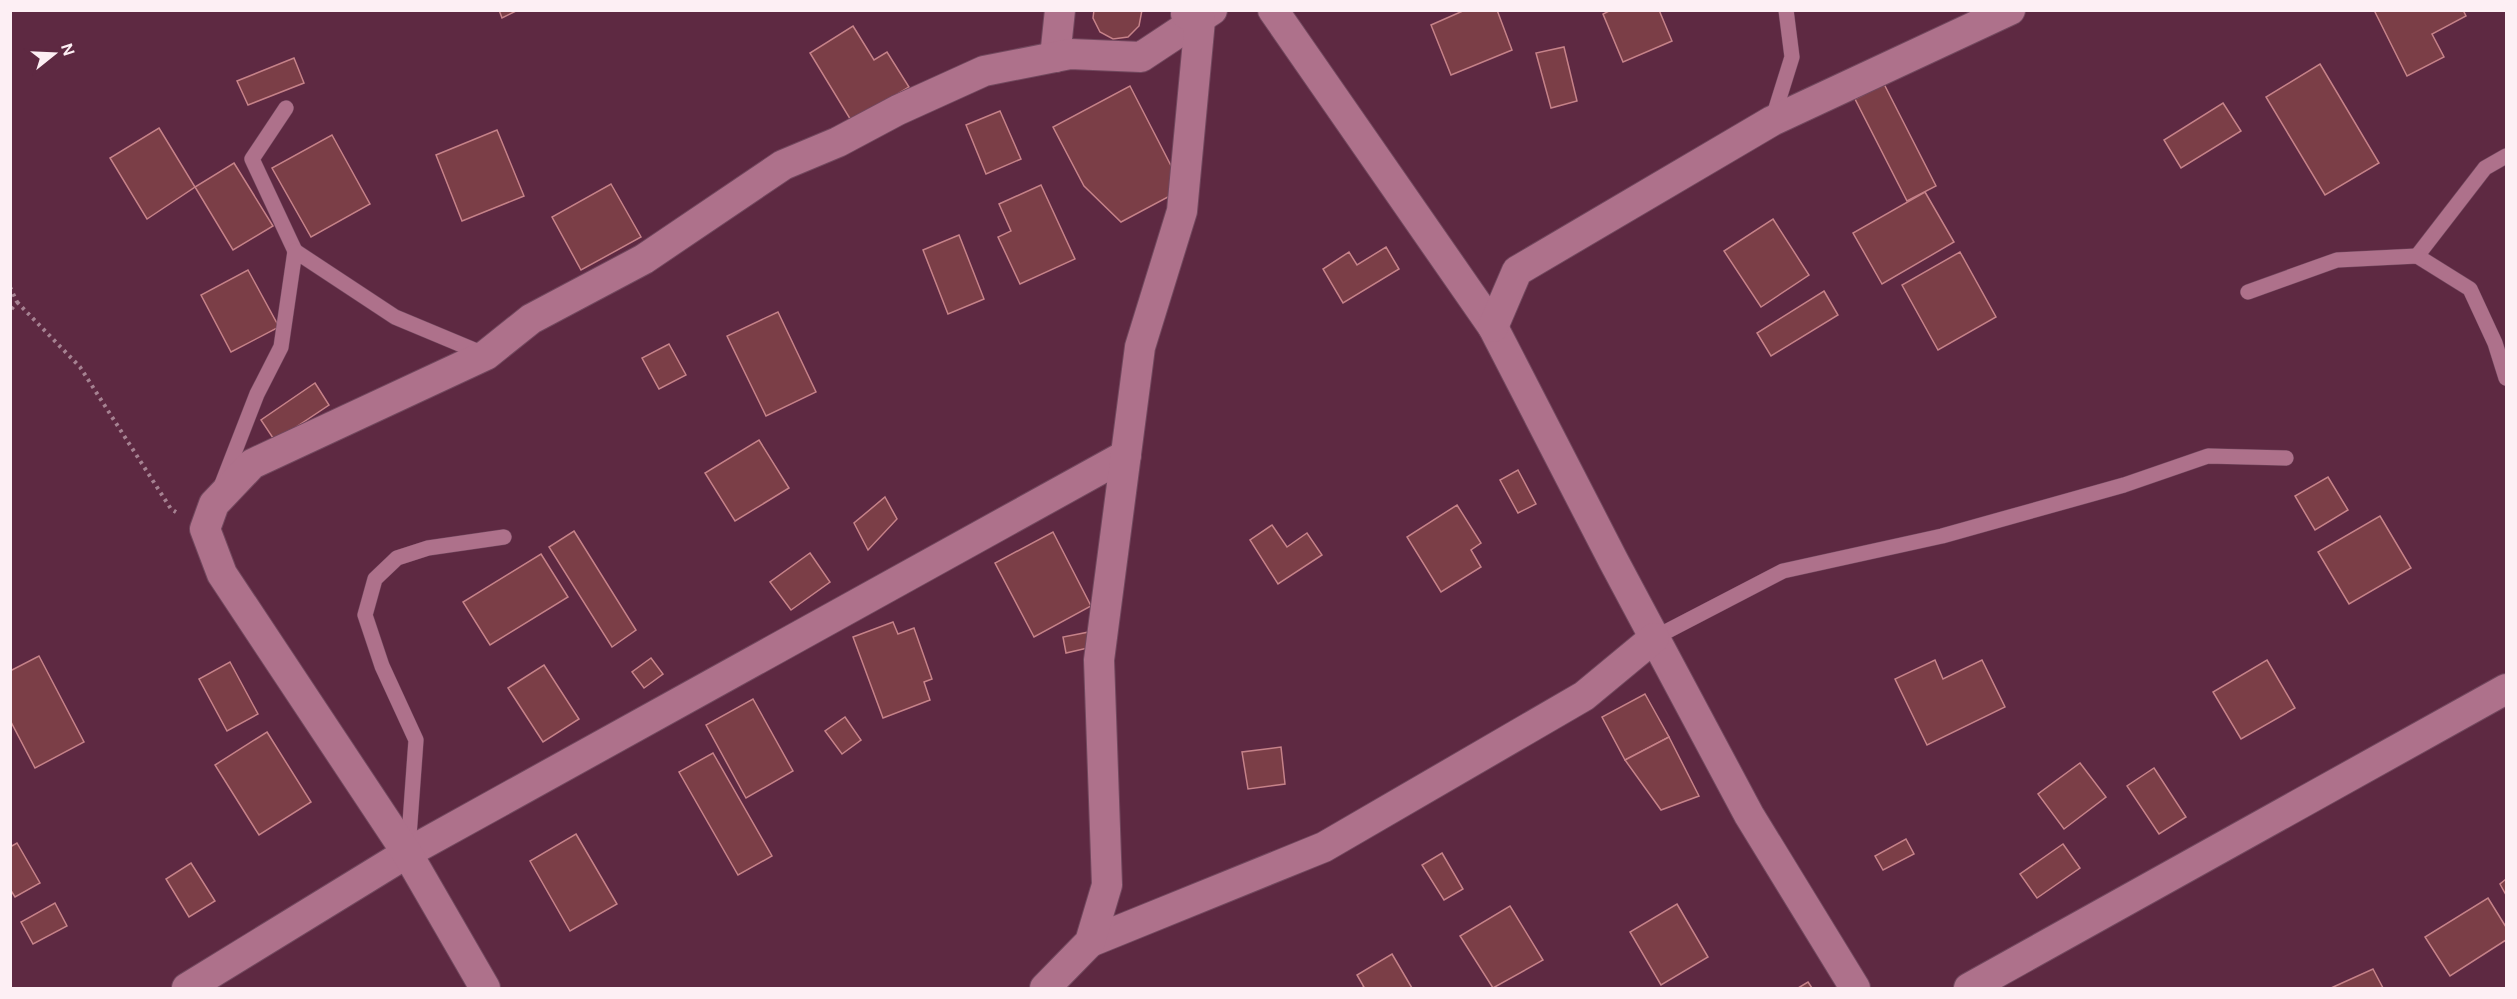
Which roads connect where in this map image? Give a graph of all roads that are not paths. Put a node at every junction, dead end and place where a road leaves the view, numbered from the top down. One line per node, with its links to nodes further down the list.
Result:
1 (1060, 10): 6 (street)
2 (1273, 10): 13 (street)
3 (1786, 10): 8 (lane)
4 (2010, 10): 8 (street)
5 (1197, 14): 6 (street); 16 (street)
6 (1055, 57): 14 (street)
7 (286, 108): 10 (lane)
8 (1772, 121): 13 (street)
9 (2506, 156): 11 (lane)
10 (295, 251): 14 (lane); 18 (lane)
11 (2417, 256): 12 (lane); 15 (lane)
12 (2248, 292)
13 (1492, 327): 20 (street)
14 (486, 355): 18 (street)
15 (2506, 378)
16 (1126, 455): 22 (street); 23 (street)
17 (2286, 458): 20 (lane)
18 (210, 517): 22 (street)
19 (504, 537): 22 (lane)
20 (1654, 638): 23 (street); 27 (street)
21 (2506, 689): 28 (street)
22 (407, 853): 24 (street); 25 (street)
23 (1090, 942): 26 (street)
24 (187, 988)
25 (485, 988)
26 (1045, 988)
27 (1855, 988)
28 (1969, 988)

